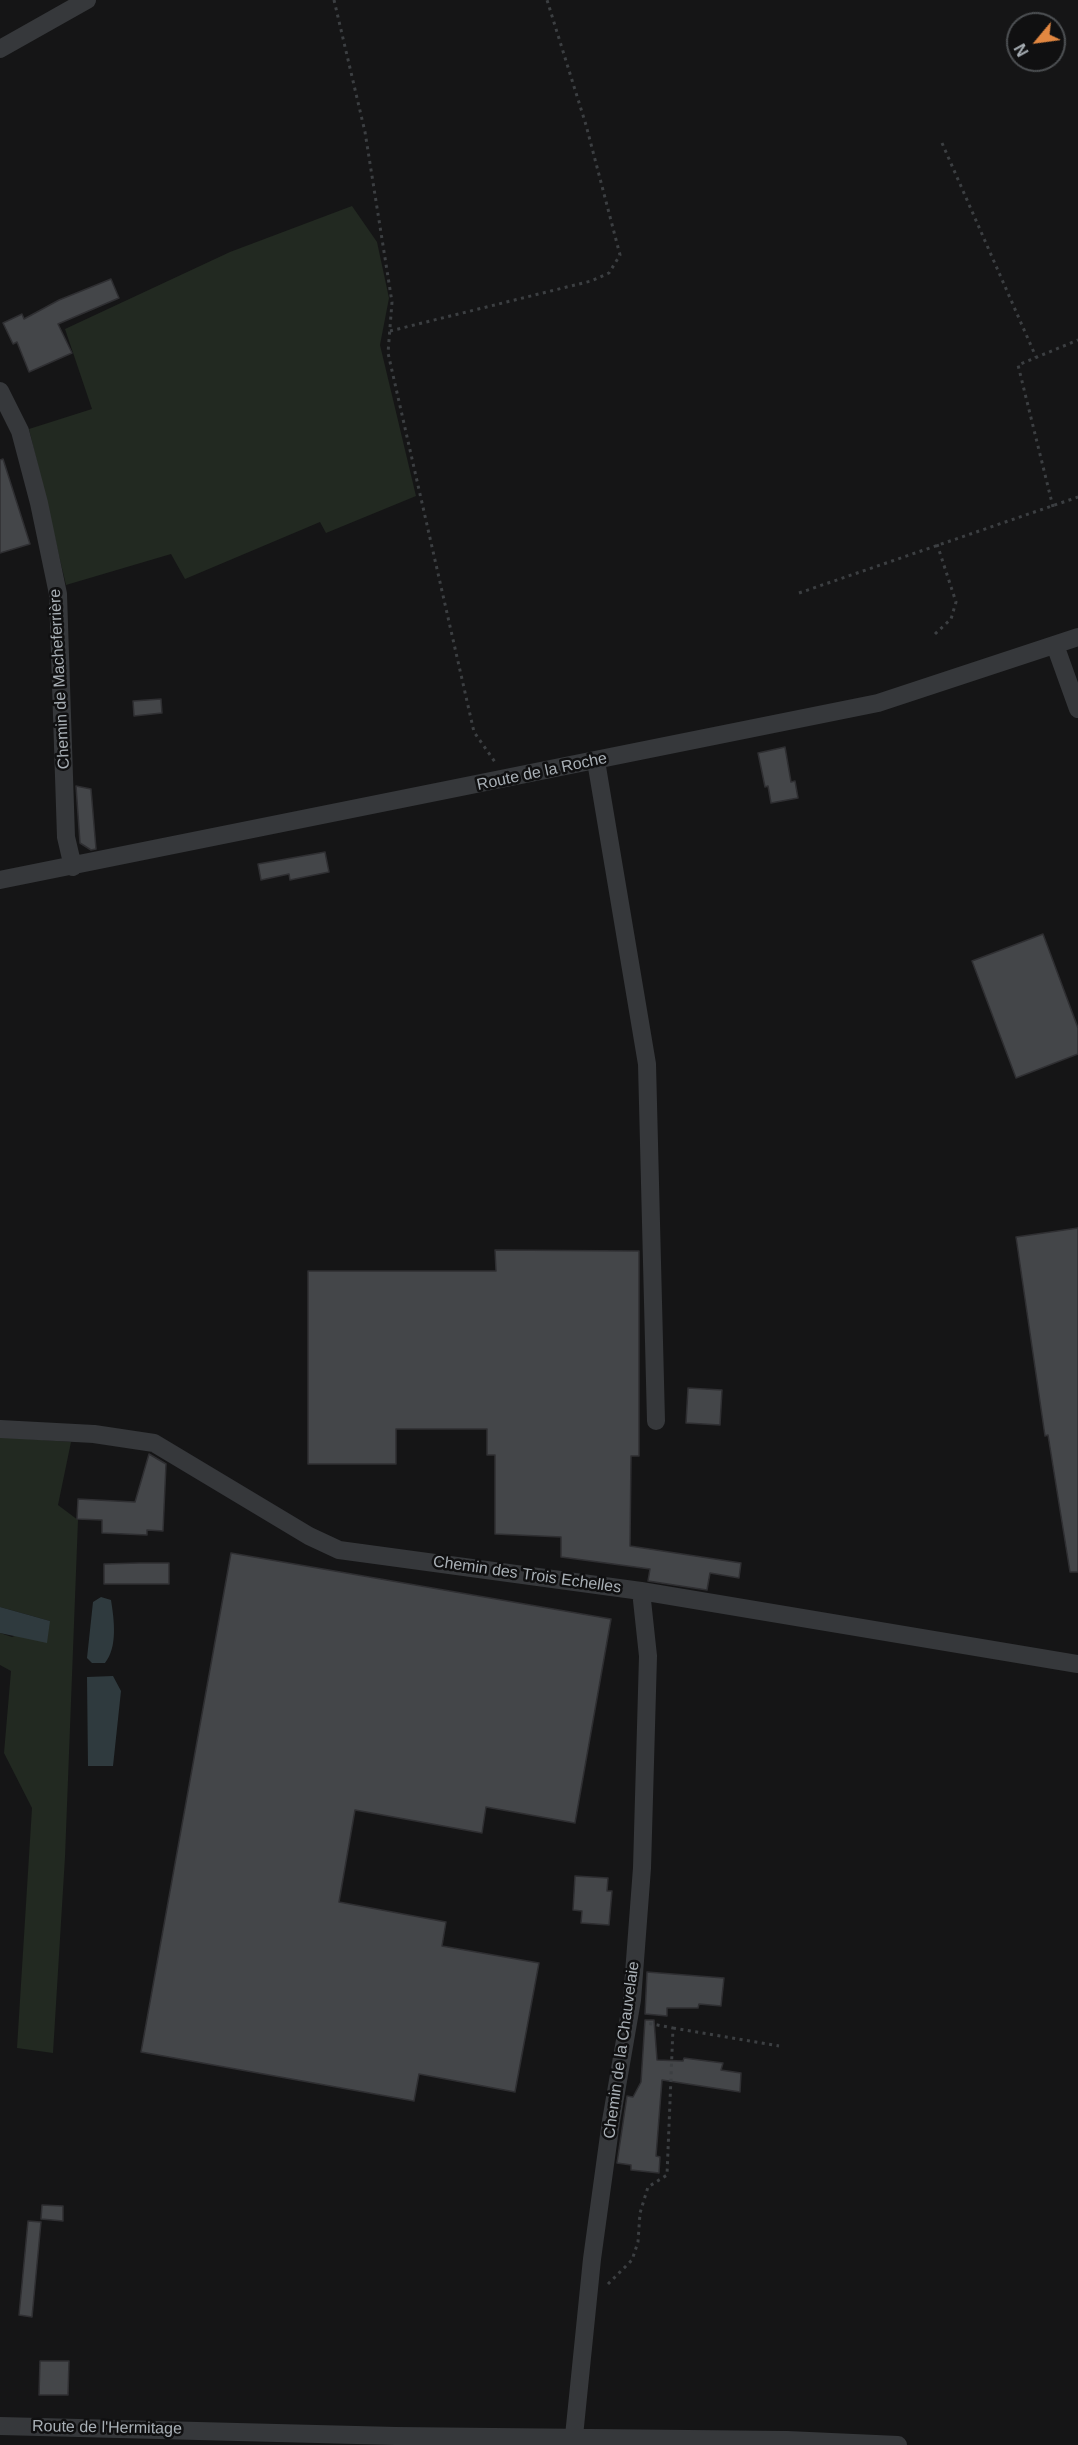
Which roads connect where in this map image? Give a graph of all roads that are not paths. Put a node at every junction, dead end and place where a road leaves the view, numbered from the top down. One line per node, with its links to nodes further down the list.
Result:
1 (87, 0): 2 (street)
2 (0, 49)
3 (0, 391): 8 (street, Chemin de Macheferrière)
4 (1078, 637): 5 (street, Route de la Roche)
5 (1055, 645): 6 (street); 7 (street, Route de la Roche)
6 (1078, 709)
7 (596, 760): 8 (street, Route de la Roche); 10 (street)
8 (73, 867): 9 (street, Route de la Roche)
9 (0, 880)
10 (656, 1420)
11 (0, 1429): 12 (street, Chemin des Trois Echelles)
12 (641, 1591): 13 (street, Chemin des Trois Echelles); 15 (street, Chemin de la Chauvelaie)
13 (1078, 1664)
14 (0, 2426): 15 (street, Route de l'Hermitage)
15 (574, 2436): 16 (street, Route de l'Hermitage)
16 (868, 2444): 17 (street, Route de l'Hermitage)
17 (898, 2445)

